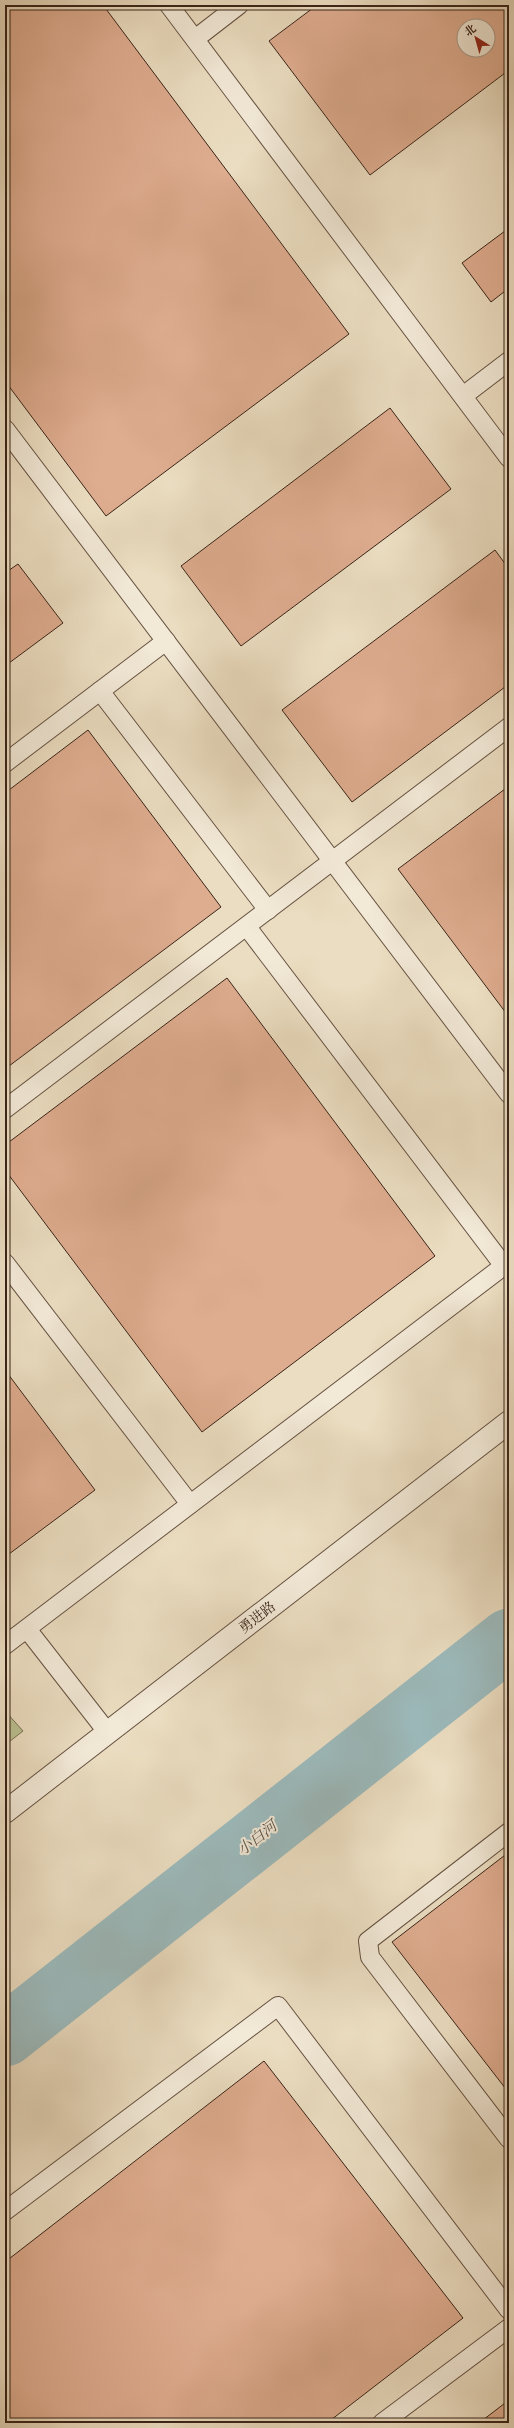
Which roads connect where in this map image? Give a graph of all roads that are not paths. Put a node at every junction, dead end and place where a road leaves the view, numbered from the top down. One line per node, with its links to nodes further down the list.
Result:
1 (169, 5): 3 (lane)
2 (239, 5): 3 (lane)
3 (195, 39): 5 (lane)
4 (509, 361): 5 (lane)
5 (463, 396): 7 (lane)
6 (5, 429): 8 (lane)
7 (509, 458)
8 (166, 641): 9 (lane); 12 (lane)
9 (100, 691): 11 (lane); 13 (lane)
10 (509, 727): 12 (lane)
11 (5, 763)
12 (333, 862): 13 (lane); 15 (lane)
13 (268, 910): 14 (lane)
14 (247, 927): 16 (lane); 18 (lane)
15 (509, 1094)
16 (5, 1109)
17 (5, 1263): 20 (lane)
18 (507, 1264): 20 (lane)
19 (509, 1422): 23 (street, 勇进路)
20 (190, 1504): 21 (lane)
21 (27, 1629): 22 (lane); 23 (lane)
22 (5, 1646)
23 (108, 1733): 24 (street, 勇进路)
24 (5, 1812)
25 (509, 1832): 26 (lane)
26 (509, 2138)
27 (5, 2211): 28 (lane)
28 (509, 2310)
29 (509, 2328): 30 (lane)
30 (382, 2423)

